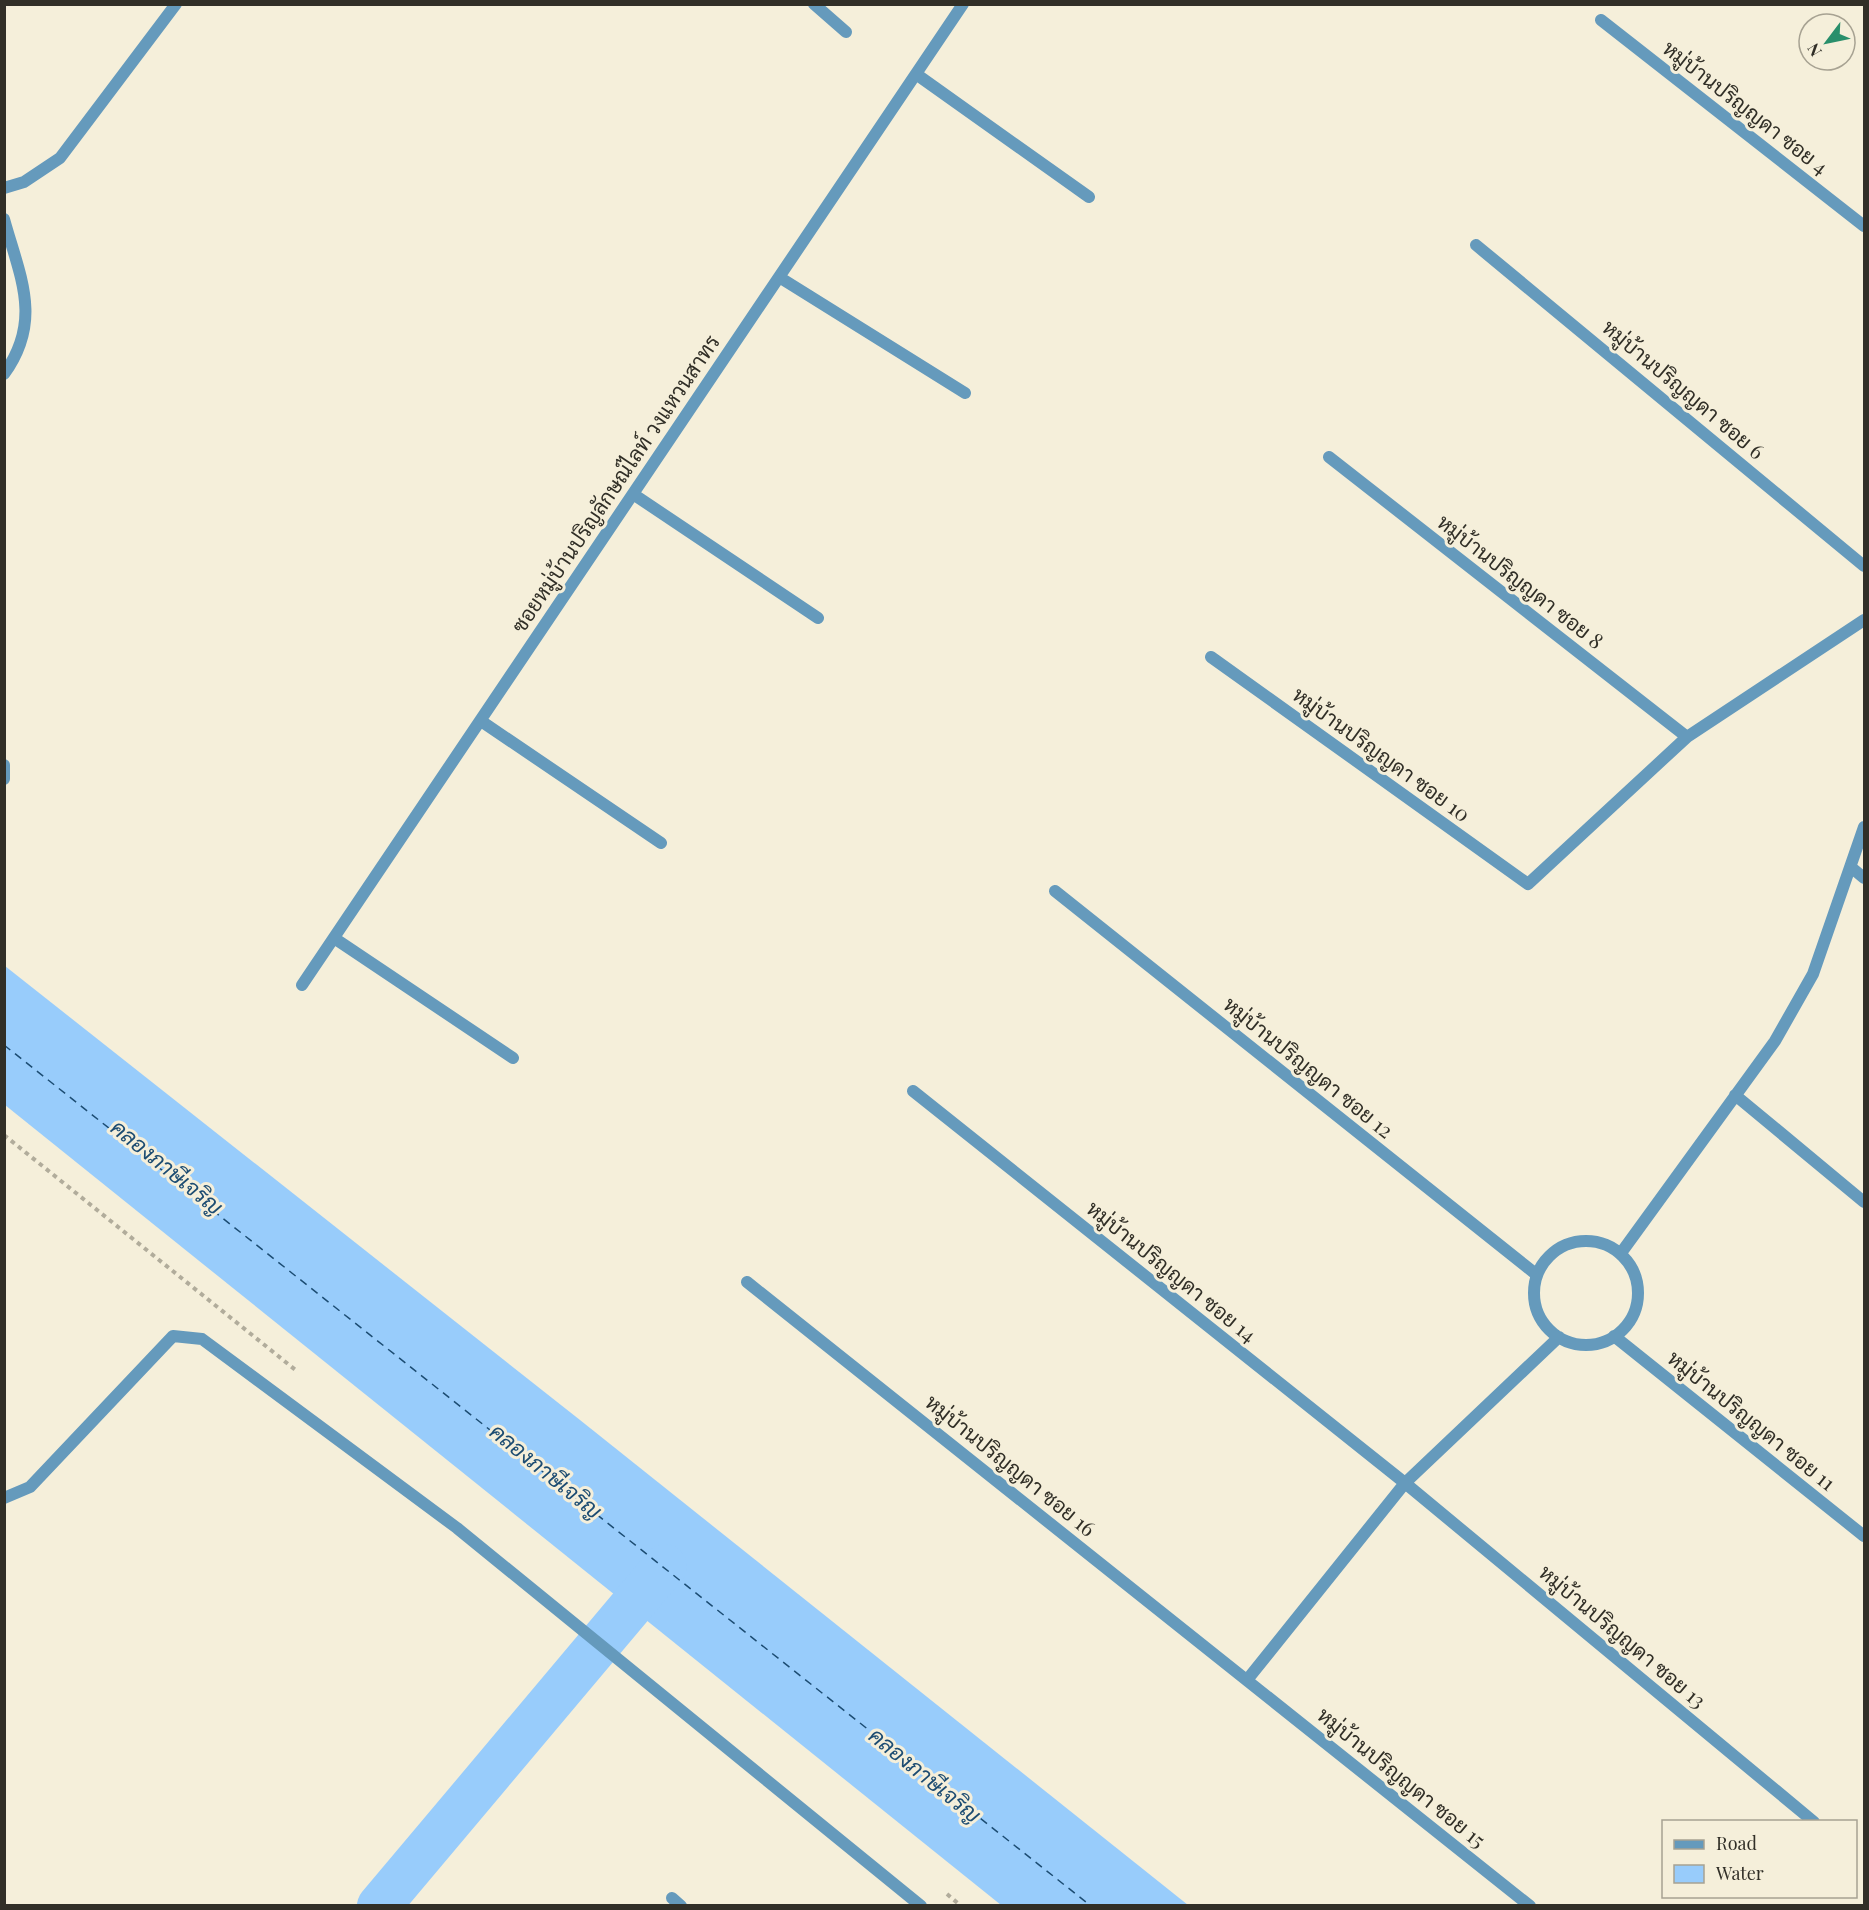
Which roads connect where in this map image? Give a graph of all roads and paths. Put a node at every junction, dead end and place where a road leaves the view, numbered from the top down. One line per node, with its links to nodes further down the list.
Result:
1 (176, 4): 7 (street)
2 (814, 4): 5 (street)
3 (963, 4): 6 (street, ซอยหมู่บ้านปริญลักษณ์ไลท์ วงแหวนสาทร)
4 (1601, 20): 10 (street, หมู่บ้านปริญญดา ซอย 4)
5 (846, 32)
6 (916, 74): 8 (street); 12 (street, ซอยหมู่บ้านปริญลักษณ์ไลท์ วงแหวนสาทร)
7 (4, 188)
8 (1089, 197)
9 (4, 219): 13 (street)
10 (1864, 226)
11 (1476, 245): 17 (street, หมู่บ้านปริญญดา ซอย 6)
12 (779, 277): 14 (street); 16 (street, ซอยหมู่บ้านปริญลักษณ์ไลท์ วงแหวนสาทร)
13 (4, 374)
14 (965, 393)
15 (1329, 457): 22 (street, หมู่บ้านปริญญดา ซอย 8)
16 (633, 494): 18 (street); 21 (street, ซอยหมู่บ้านปริญลักษณ์ไลท์ วงแหวนสาทร)
17 (1864, 566)
18 (818, 618)
19 (1864, 620): 22 (street)
20 (1211, 657): 22 (street, หมู่บ้านปริญญดา ซอย 10)
21 (480, 721): 26 (street); 30 (street, ซอยหมู่บ้านปริญลักษณ์ไลท์ วงแหวนสาทร)
22 (1686, 738)
23 (4, 765): 24 (street)
24 (4, 779)
25 (1864, 827): 27 (street)
26 (661, 843)
27 (1852, 868): 28 (street); 34 (street)
28 (1864, 878)
29 (1055, 891): 37 (street, หมู่บ้านปริญญดา ซอย 12)
30 (334, 938): 31 (street, ซอยหมู่บ้านปริญลักษณ์ไลท์ วงแหวนสาทร); 32 (street)
31 (302, 985)
32 (513, 1058)
33 (913, 1091): 41 (street, หมู่บ้านปริญญดา ซอย 14)
34 (1735, 1095): 35 (street); 36 (street)
35 (1864, 1202)
36 (1621, 1253): 37 (street); 39 (street)
37 (1537, 1275): 40 (street)
38 (747, 1282): 44 (street, หมู่บ้านปริญญดา ซอย 16)
39 (1614, 1336): 40 (street); 43 (street, หมู่บ้านปริญญดา ซอย 11)
40 (1559, 1337): 41 (street)
41 (1404, 1483): 44 (street); 45 (street, หมู่บ้านปริญญดา ซอย 13)
42 (4, 1498): 46 (street)
43 (1864, 1536)
44 (1247, 1680): 47 (street, หมู่บ้านปริญญดา ซอย 15)
45 (1813, 1820)
46 (921, 1905)
47 (1530, 1905)

